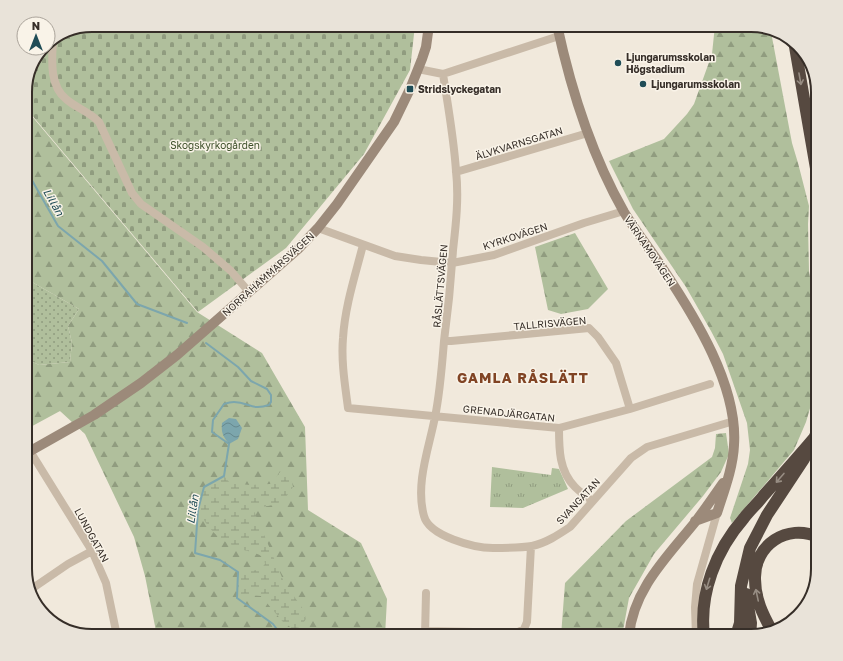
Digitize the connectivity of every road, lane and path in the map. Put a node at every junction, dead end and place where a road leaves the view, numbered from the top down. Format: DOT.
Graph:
graph roads {
  1 [pos="428,32"];
  2 [pos="558,32"];
  3 [pos="559,36"];
  4 [pos="796,52"];
  5 [pos="52,56"];
  6 [pos="418,69"];
  7 [pos="444,74"];
  8 [pos="588,133"];
  9 [pos="811,139"];
  10 [pos="456,172"];
  11 [pos="624,212"];
  12 [pos="318,228"];
  13 [pos="363,245"];
  14 [pos="452,263"];
  15 [pos="249,292"];
  16 [pos="444,341"];
  17 [pos="710,384"];
  18 [pos="630,409"];
  19 [pos="436,416"];
  20 [pos="734,421"];
  21 [pos="559,428"];
  22 [pos="811,440"];
  23 [pos="811,444"];
  24 [pos="32,450"];
  25 [pos="32,458"];
  26 [pos="729,475"];
  27 [pos="592,501"];
  28 [pos="717,513"];
  29 [pos="695,521"];
  30 [pos="427,523"];
  31 [pos="811,534"];
  32 [pos="531,546"];
  33 [pos="92,551"];
  34 [pos="743,573"];
  35 [pos="35,587"];
  36 [pos="426,593"];
  37 [pos="770,626"];
  38 [pos="116,629"];
  39 [pos="425,629"];
  40 [pos="524,629"];
  41 [pos="630,629"];
  42 [pos="696,629"];
  43 [pos="702,629"];
  44 [pos="739,629"];
  45 [pos="751,629"];
  1 -- 6 [label="street, NORRAHAMMARSVÄGEN"];
  2 -- 3 [label="street, VÄRNAMOVÄGEN"];
  3 -- 7 [label="street"];
  3 -- 8 [label="street, VÄRNAMOVÄGEN"];
  4 -- 9 [label="highway, one-way"];
  5 -- 15 [label="street"];
  6 -- 7 [label="street"];
  6 -- 12 [label="street, NORRAHAMMARSVÄGEN"];
  7 -- 10 [label="street, RÅSLÄTTSVÄGEN"];
  8 -- 10 [label="street, ÄLVKVARNSGATAN"];
  8 -- 11 [label="street, VÄRNAMOVÄGEN"];
  10 -- 14 [label="street, RÅSLÄTTSVÄGEN"];
  11 -- 14 [label="street, KYRKOVÄGEN"];
  11 -- 20 [label="street, VÄRNAMOVÄGEN"];
  12 -- 13 [label="street, KYRKOVÄGEN"];
  12 -- 15 [label="street, NORRAHAMMARSVÄGEN"];
  13 -- 14 [label="street, KYRKOVÄGEN"];
  13 -- 19 [label="street, GRENADJÄRGATAN"];
  14 -- 16 [label="street, RÅSLÄTTSVÄGEN"];
  15 -- 24 [label="street, NORRAHAMMARSVÄGEN"];
  16 -- 18 [label="street, TALLRISVÄGEN"];
  16 -- 19 [label="street, RÅSLÄTTSVÄGEN"];
  17 -- 18 [label="street, GRENADJÄRGATAN"];
  18 -- 21 [label="street, GRENADJÄRGATAN"];
  19 -- 21 [label="street, GRENADJÄRGATAN"];
  19 -- 30 [label="street, RÅSLÄTTSVÄGEN"];
  20 -- 26 [label="street, VÄRNAMOVÄGEN"];
  20 -- 27 [label="street, SVANGATAN"];
  21 -- 27 [label="street"];
  22 -- 43 [label="highway, one-way"];
  23 -- 34 [label="highway"];
  25 -- 33 [label="street, LUNDGATAN"];
  26 -- 28 [label="street, VÄRNAMOVÄGEN"];
  26 -- 29 [label="street, VÄRNAMOVÄGEN"];
  27 -- 32 [label="street, SVANGATAN"];
  28 -- 29 [label="street, VÄRNAMOVÄGEN"];
  28 -- 42 [label="street"];
  29 -- 41 [label="street, VÄRNAMOVÄGEN"];
  30 -- 32 [label="street, SVANGATAN"];
  37 -- 31 [label="highway, one-way"];
  32 -- 40 [label="street"];
  33 -- 35 [label="street"];
  33 -- 38 [label="street, LUNDGATAN"];
  34 -- 44 [label="highway"];
  34 -- 45 [label="highway"];
  36 -- 39 [label="street"];
}
